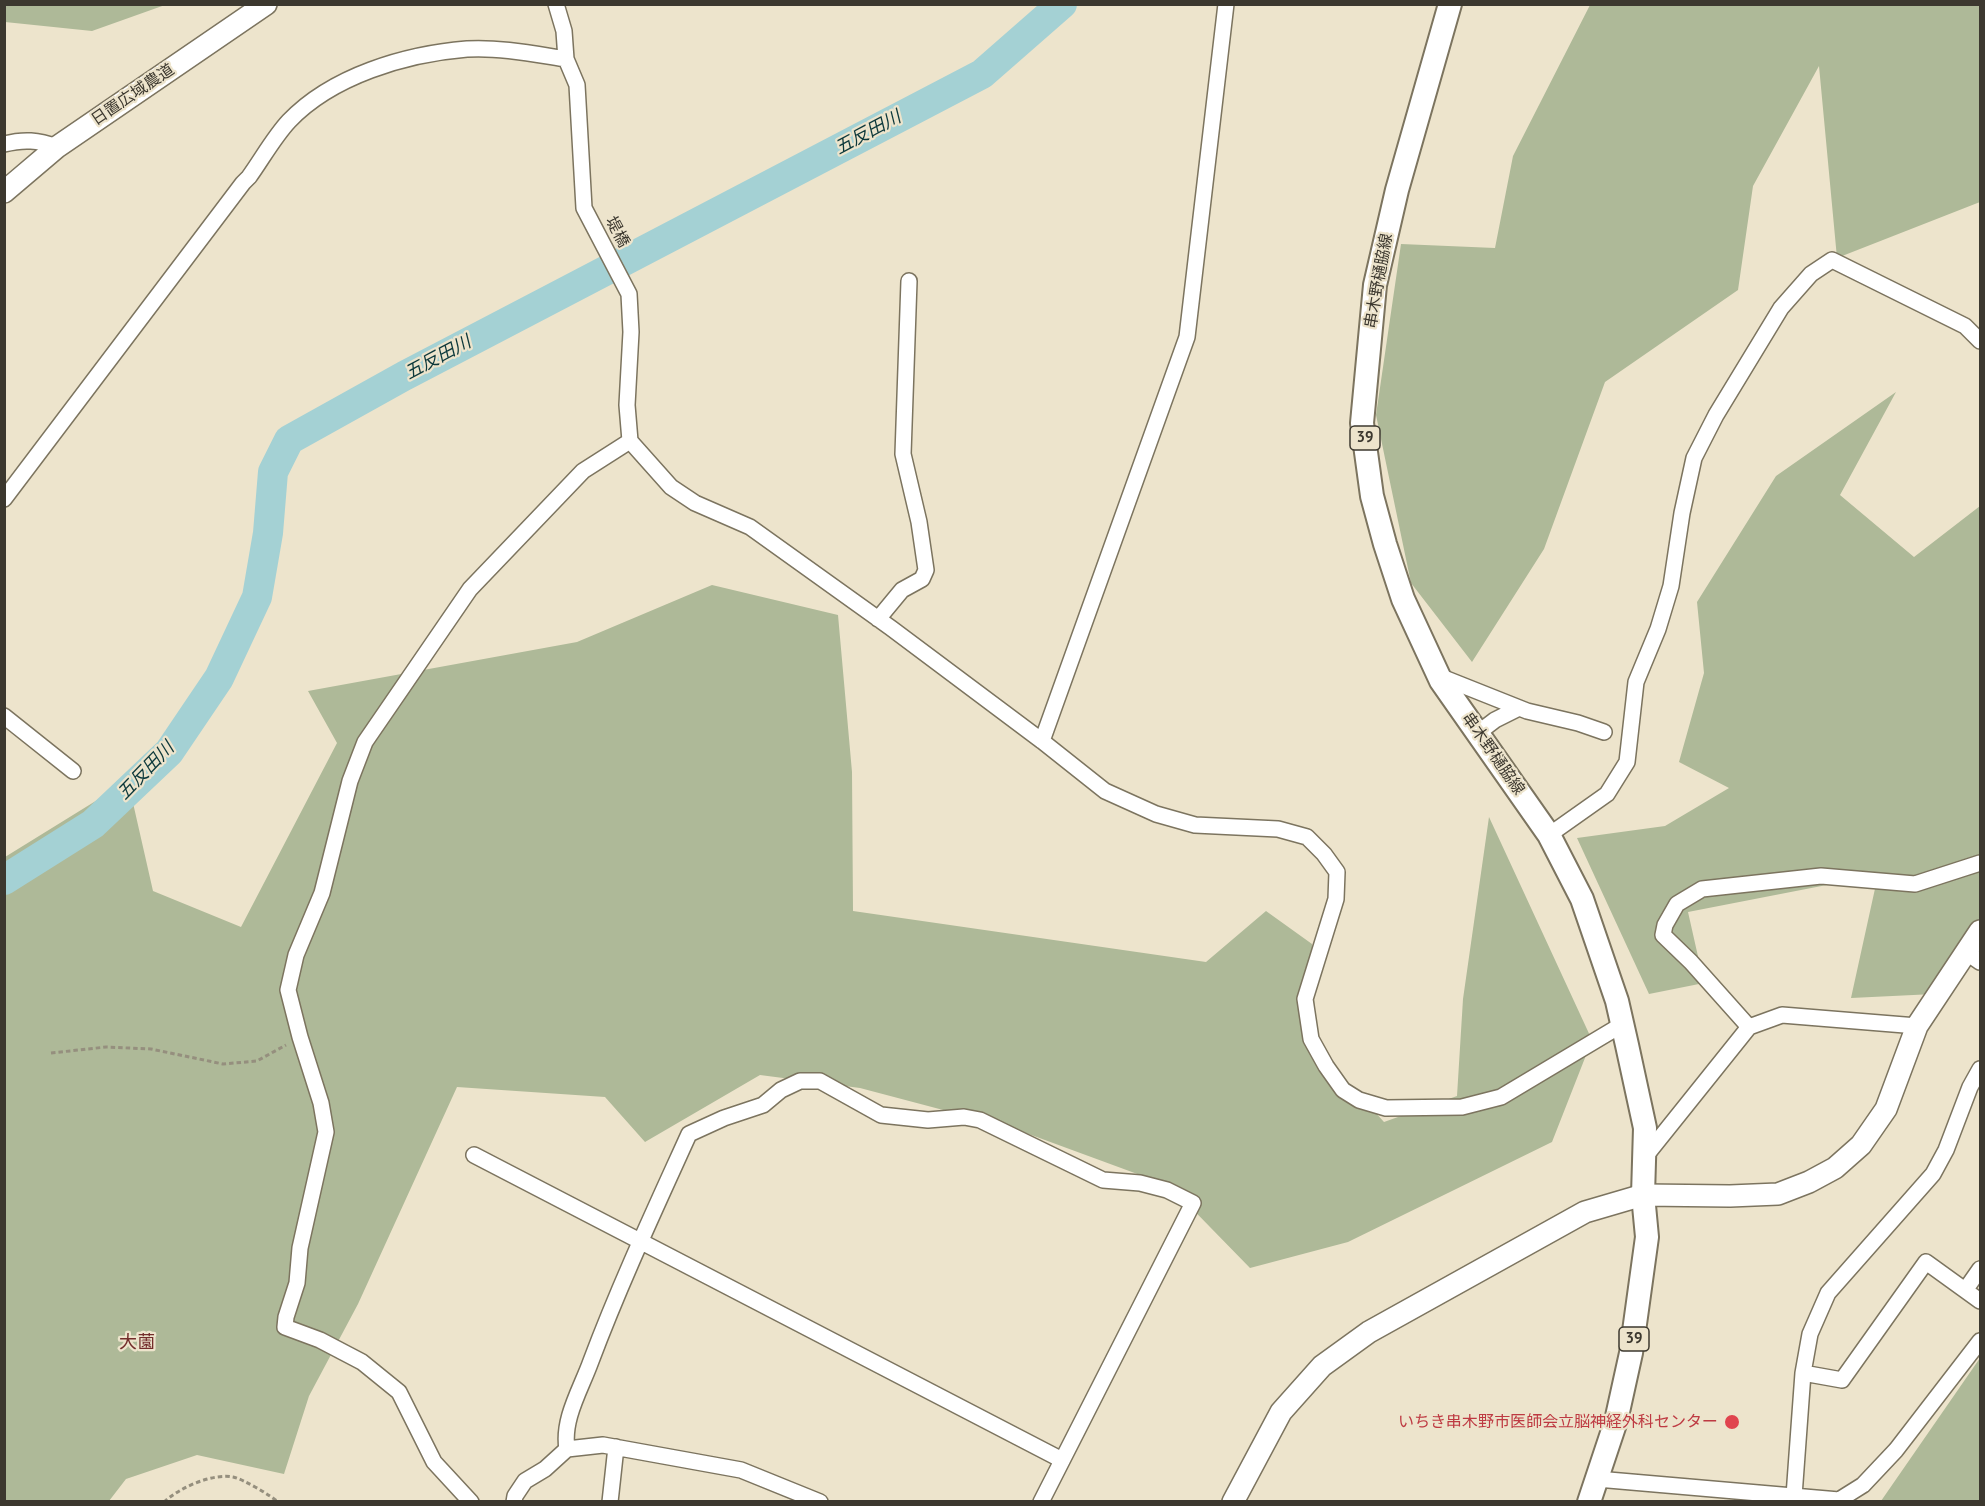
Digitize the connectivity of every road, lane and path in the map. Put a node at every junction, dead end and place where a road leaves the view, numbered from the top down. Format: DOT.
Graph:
graph roads {
  1 [pos="266,4"];
  2 [pos="556,4"];
  3 [pos="1227,4"];
  4 [pos="1450,4"];
  5 [pos="566,58"];
  6 [pos="4,144"];
  7 [pos="57,147"];
  8 [pos="4,192"];
  9 [pos="909,281"];
  10 [pos="1980,341"];
  11 [pos="630,441"];
  12 [pos="4,499"];
  13 [pos="878,619"];
  14 [pos="1439,676"];
  15 [pos="1519,708"];
  16 [pos="4,716"];
  17 [pos="1605,732"];
  18 [pos="1479,733"];
  19 [pos="1042,741"];
  20 [pos="73,771"];
  21 [pos="1549,835"];
  22 [pos="1980,863"];
  23 [pos="1980,931"];
  24 [pos="1974,958"];
  25 [pos="1623,1024"];
  26 [pos="1917,1026"];
  27 [pos="1749,1027"];
  28 [pos="300,1036"];
  29 [pos="51,1053"];
  30 [pos="1980,1069"];
  31 [pos="1975,1090"];
  32 [pos="474,1155"];
  33 [pos="1644,1158"];
  34 [pos="1643,1195"];
  35 [pos="640,1240"];
  36 [pos="1980,1269"];
  37 [pos="1966,1289"];
  38 [pos="1980,1301"];
  39 [pos="1980,1341"];
  40 [pos="1803,1373"];
  41 [pos="616,1447"];
  42 [pos="567,1449"];
  43 [pos="1062,1460"];
  44 [pos="1597,1479"];
  45 [pos="1794,1496"];
  46 [pos="164,1502"];
  47 [pos="278,1502"];
  48 [pos="471,1502"];
  49 [pos="514,1502"];
  50 [pos="610,1502"];
  51 [pos="820,1502"];
  52 [pos="1041,1502"];
  53 [pos="1233,1502"];
  54 [pos="1589,1502"];
  1 -- 7 [label="street, 日置広域農道"];
  2 -- 5 [label="street"];
  3 -- 19 [label="street"];
  4 -- 14 [label="main road, 串木野樋脇線 / 39"];
  5 -- 11 [label="street, 堤橋"];
  5 -- 12 [label="street"];
  6 -- 7 [label="street"];
  7 -- 8 [label="street, 日置広域農道"];
  9 -- 13 [label="street"];
  10 -- 21 [label="street"];
  11 -- 13 [label="street"];
  11 -- 28 [label="street"];
  13 -- 19 [label="street"];
  14 -- 15 [label="street"];
  14 -- 18 [label="main road, 串木野樋脇線 / 39"];
  15 -- 17 [label="street"];
  15 -- 18 [label="street"];
  16 -- 20 [label="street"];
  18 -- 21 [label="main road, 串木野樋脇線 / 39"];
  19 -- 25 [label="street"];
  21 -- 25 [label="main road, 串木野樋脇線 / 39"];
  22 -- 27 [label="street"];
  23 -- 24 [label="street"];
  24 -- 26 [label="street"];
  25 -- 33 [label="main road, 串木野樋脇線 / 39"];
  26 -- 27 [label="street"];
  26 -- 34 [label="street"];
  27 -- 33 [label="street"];
  28 -- 29 [label="path"];
  28 -- 48 [label="street"];
  30 -- 31 [label="street"];
  31 -- 40 [label="street"];
  32 -- 35 [label="street"];
  33 -- 34 [label="main road, 串木野樋脇線 / 39"];
  34 -- 44 [label="main road, 串木野樋脇線 / 39"];
  34 -- 53 [label="street"];
  35 -- 42 [label="street"];
  35 -- 43 [label="street"];
  35 -- 43 [label="street"];
  36 -- 37 [label="street"];
  37 -- 38 [label="street"];
  37 -- 40 [label="street"];
  39 -- 45 [label="street"];
  40 -- 45 [label="street"];
  41 -- 42 [label="street"];
  41 -- 50 [label="street"];
  41 -- 51 [label="street"];
  42 -- 49 [label="street"];
  43 -- 52 [label="street"];
  44 -- 45 [label="street"];
  44 -- 54 [label="main road, 串木野樋脇線 / 39"];
  46 -- 47 [label="path"];
}
